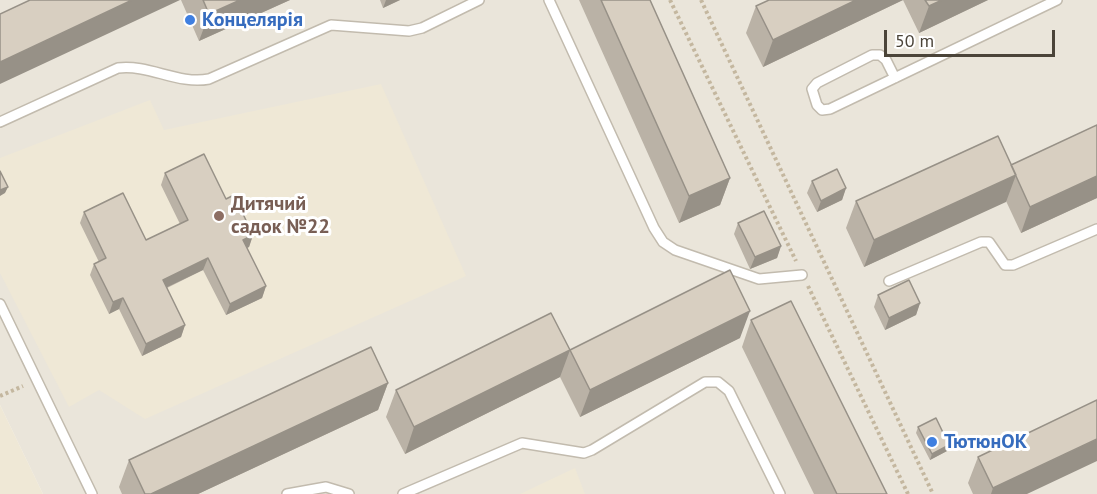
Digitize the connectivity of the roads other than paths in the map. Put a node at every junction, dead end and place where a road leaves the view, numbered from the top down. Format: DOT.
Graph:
graph roads {
  1 [pos="478,0"];
  2 [pos="549,0"];
  3 [pos="1057,0"];
  4 [pos="895,78"];
  5 [pos="0,122"];
  6 [pos="1097,229"];
  7 [pos="802,275"];
  8 [pos="889,281"];
  9 [pos="0,304"];
  10 [pos="92,494"];
  11 [pos="287,494"];
  12 [pos="349,494"];
  13 [pos="403,494"];
  14 [pos="780,494"];
  1 -- 5 [label="lane"];
  2 -- 7 [label="lane"];
  3 -- 4 [label="lane"];
  4 -- 4 [label="lane"];
  6 -- 8 [label="lane"];
  9 -- 10 [label="lane"];
  11 -- 12 [label="lane"];
  13 -- 14 [label="lane"];
}
